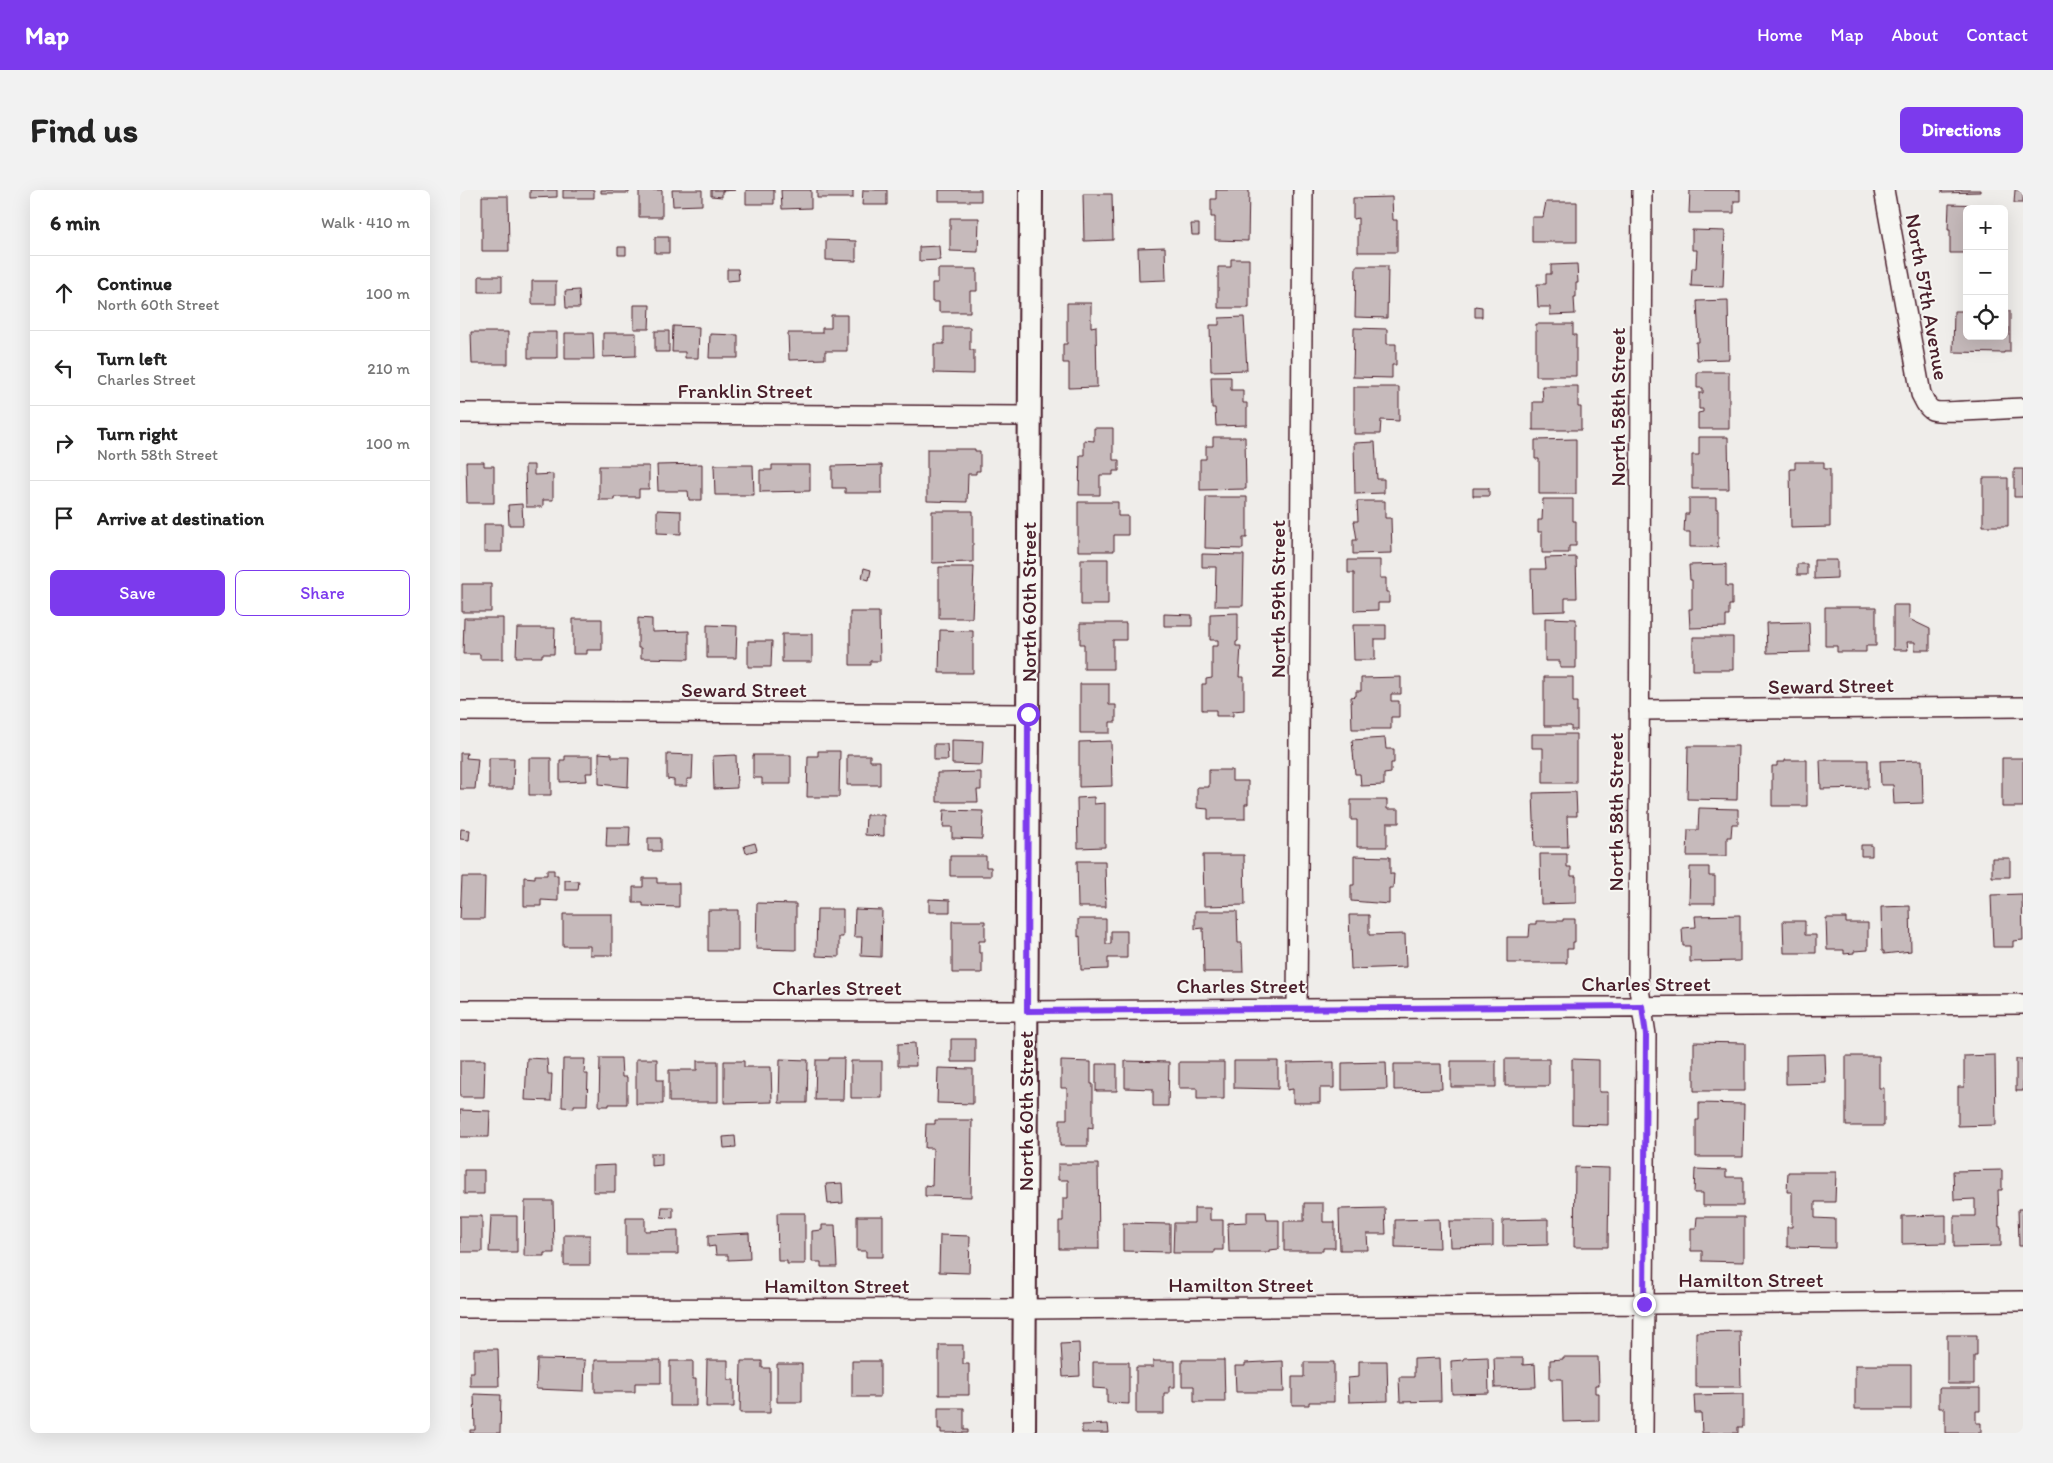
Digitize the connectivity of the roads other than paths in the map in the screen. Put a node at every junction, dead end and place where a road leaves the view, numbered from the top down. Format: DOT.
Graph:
graph roads {
  1 [pos="1032,190"];
  2 [pos="1303,190"];
  3 [pos="1642,190"];
  4 [pos="1884,190"];
  5 [pos="2023,408"];
  6 [pos="460,413"];
  7 [pos="1029,416"];
  8 [pos="2023,707"];
  9 [pos="1639,710"];
  10 [pos="460,711"];
  11 [pos="1028,714"];
  12 [pos="2023,1004"];
  13 [pos="1642,1006"];
  14 [pos="1298,1008"];
  15 [pos="460,1010"];
  16 [pos="1027,1011"];
  17 [pos="2023,1301"];
  18 [pos="1644,1304"];
  19 [pos="460,1308"];
  20 [pos="1025,1309"];
  21 [pos="1024,1433"];
  22 [pos="1643,1433"];
  1 -- 7 [label="street, North 60th Street"];
  2 -- 14 [label="street, North 59th Street"];
  3 -- 9 [label="street, North 58th Street"];
  4 -- 5 [label="street, North 57th Avenue"];
  6 -- 7 [label="street, Franklin Street"];
  7 -- 11 [label="street, North 60th Street"];
  8 -- 9 [label="street, Seward Street"];
  9 -- 13 [label="street, North 58th Street"];
  10 -- 11 [label="street, Seward Street"];
  11 -- 16 [label="street, North 60th Street"];
  12 -- 13 [label="street, Charles Street"];
  13 -- 14 [label="street, Charles Street"];
  13 -- 18 [label="street, North 58th Street"];
  14 -- 16 [label="street, Charles Street"];
  15 -- 16 [label="street, Charles Street"];
  16 -- 20 [label="street, North 60th Street"];
  17 -- 18 [label="street, Hamilton Street"];
  18 -- 20 [label="street, Hamilton Street"];
  18 -- 22 [label="street, North 58th Street"];
  19 -- 20 [label="street, Hamilton Street"];
  20 -- 21 [label="street, North 60th Street"];
}
